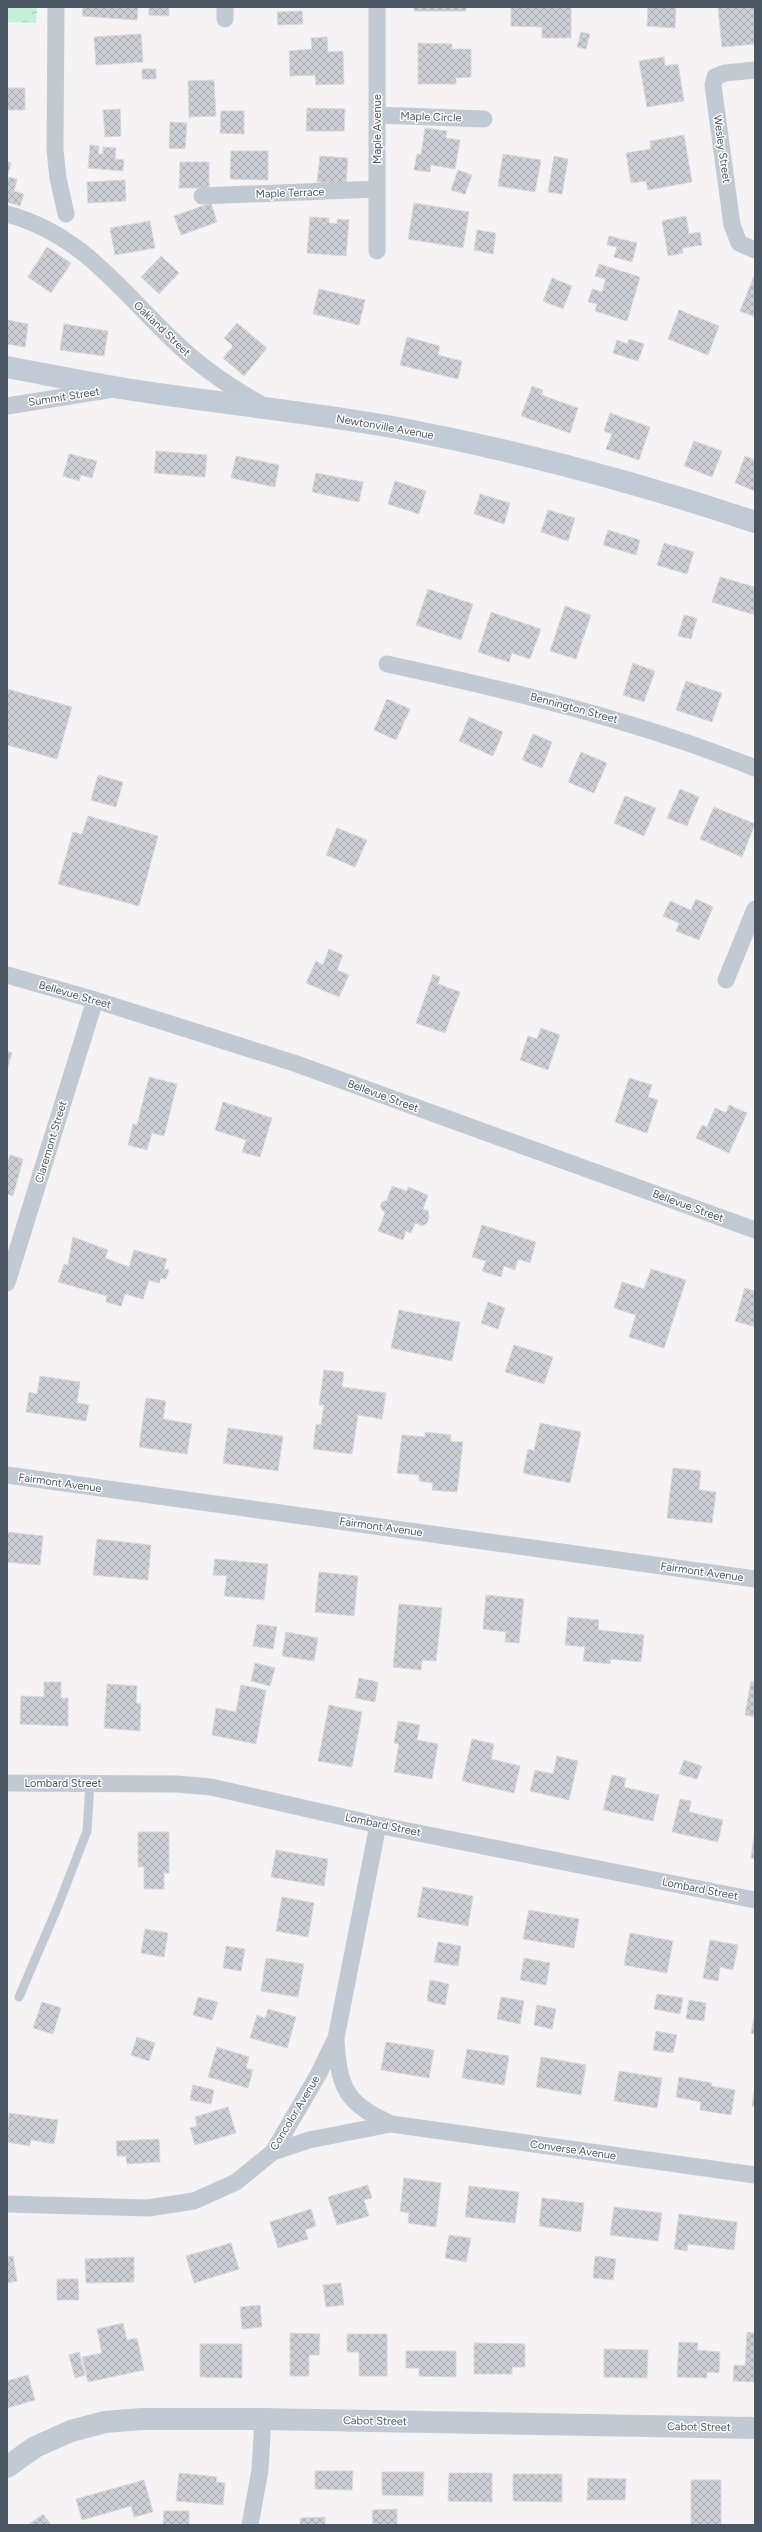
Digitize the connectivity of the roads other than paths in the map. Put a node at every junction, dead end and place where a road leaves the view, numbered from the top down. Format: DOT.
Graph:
graph roads {
  1 [pos="56,7"];
  2 [pos="378,7"];
  3 [pos="755,70"];
  4 [pos="377,115"];
  5 [pos="484,119"];
  6 [pos="377,189"];
  7 [pos="202,196"];
  8 [pos="7,214"];
  9 [pos="66,214"];
  10 [pos="755,250"];
  11 [pos="377,251"];
  12 [pos="7,366"];
  13 [pos="120,388"];
  14 [pos="7,406"];
  15 [pos="266,407"];
  16 [pos="755,522"];
  17 [pos="387,664"];
  18 [pos="755,768"];
  19 [pos="755,909"];
  20 [pos="7,975"];
  21 [pos="726,980"];
  22 [pos="95,1000"];
  23 [pos="755,1230"];
  24 [pos="7,1283"];
  25 [pos="7,1475"];
  26 [pos="755,1579"];
  27 [pos="7,1783"];
  28 [pos="90,1784"];
  29 [pos="378,1825"];
  30 [pos="755,1900"];
  31 [pos="19,1997"];
  32 [pos="336,2038"];
  33 [pos="391,2124"];
  34 [pos="274,2152"];
  35 [pos="755,2175"];
  36 [pos="7,2204"];
  37 [pos="263,2418"];
  38 [pos="755,2428"];
  39 [pos="7,2467"];
  40 [pos="250,2525"];
  1 -- 9 [label="street"];
  2 -- 4 [label="street, Maple Avenue"];
  3 -- 10 [label="street, Wesley Street"];
  4 -- 5 [label="street, Maple Circle"];
  4 -- 6 [label="street, Maple Avenue"];
  6 -- 7 [label="street, Maple Terrace"];
  6 -- 11 [label="street, Maple Avenue"];
  8 -- 15 [label="street, Oakland Street"];
  12 -- 13 [label="main road, Newtonville Avenue"];
  13 -- 14 [label="street, Summit Street"];
  13 -- 15 [label="main road, Newtonville Avenue"];
  15 -- 16 [label="main road, Newtonville Avenue"];
  17 -- 18 [label="street, Bennington Street"];
  19 -- 21 [label="street"];
  20 -- 22 [label="street, Bellevue Street"];
  22 -- 23 [label="street, Bellevue Street"];
  22 -- 24 [label="street, Claremont Street"];
  25 -- 26 [label="street, Fairmont Avenue"];
  27 -- 28 [label="street, Lombard Street"];
  28 -- 29 [label="street, Lombard Street"];
  28 -- 31 [label="lane"];
  29 -- 30 [label="street, Lombard Street"];
  29 -- 32 [label="street, Concolor Avenue"];
  32 -- 33 [label="street, Converse Avenue"];
  32 -- 34 [label="street, Concolor Avenue"];
  33 -- 34 [label="street, Converse Avenue"];
  33 -- 35 [label="street, Converse Avenue"];
  34 -- 36 [label="street, Concolor Avenue"];
  37 -- 38 [label="street, Cabot Street"];
  37 -- 39 [label="street, Cabot Street"];
  37 -- 40 [label="street"];
}
